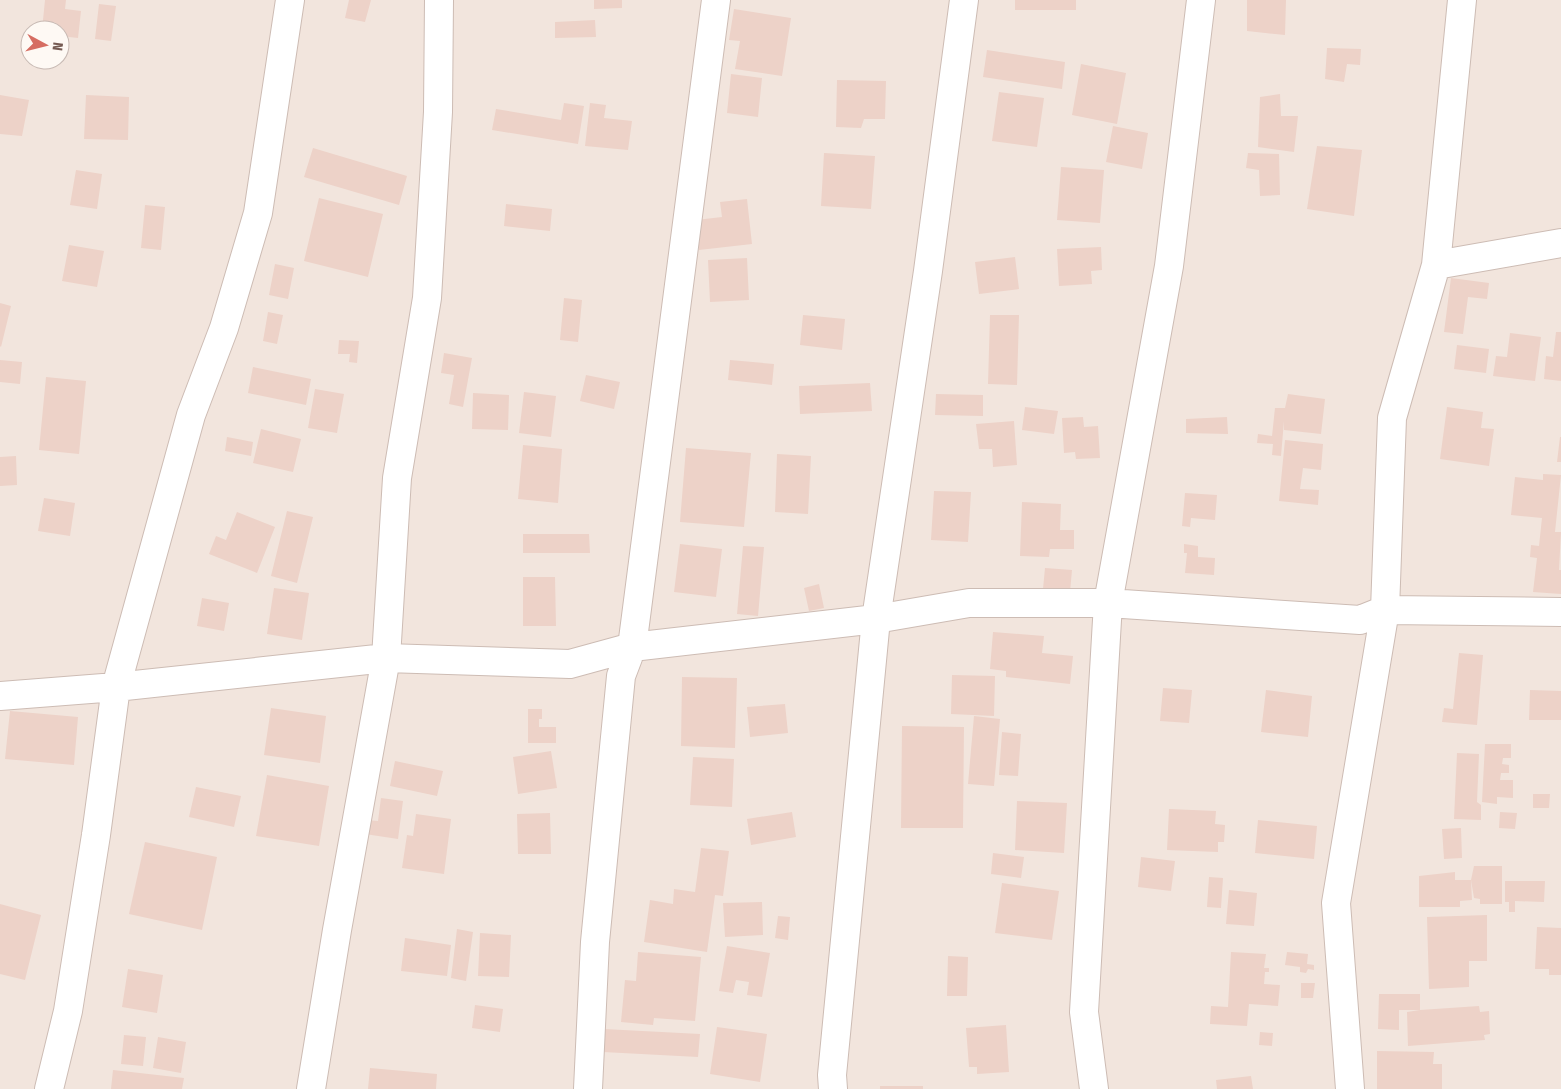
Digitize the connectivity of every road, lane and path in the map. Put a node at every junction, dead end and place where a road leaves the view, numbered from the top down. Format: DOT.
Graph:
graph roads {
  1 [pos="290,0"];
  2 [pos="439,0"];
  3 [pos="716,0"];
  4 [pos="964,0"];
  5 [pos="1201,0"];
  6 [pos="1462,0"];
  7 [pos="1561,243"];
  8 [pos="1436,265"];
  9 [pos="1108,603"];
  10 [pos="1385,610"];
  11 [pos="1561,612"];
  12 [pos="876,619"];
  13 [pos="632,647"];
  14 [pos="386,658"];
  15 [pos="116,687"];
  16 [pos="0,696"];
  17 [pos="49,1089"];
  18 [pos="311,1089"];
  19 [pos="588,1089"];
  20 [pos="833,1089"];
  21 [pos="1094,1089"];
  22 [pos="1350,1089"];
  1 -- 15 [label="street"];
  2 -- 14 [label="street"];
  3 -- 13 [label="street"];
  4 -- 12 [label="street"];
  5 -- 9 [label="street"];
  6 -- 8 [label="street"];
  7 -- 8 [label="street"];
  8 -- 10 [label="street"];
  9 -- 10 [label="street"];
  9 -- 12 [label="street"];
  9 -- 21 [label="street"];
  10 -- 11 [label="street"];
  10 -- 22 [label="street"];
  12 -- 13 [label="street"];
  12 -- 20 [label="street"];
  13 -- 14 [label="street"];
  13 -- 19 [label="street"];
  14 -- 15 [label="street"];
  14 -- 18 [label="street"];
  15 -- 16 [label="street"];
  15 -- 17 [label="street"];
}
